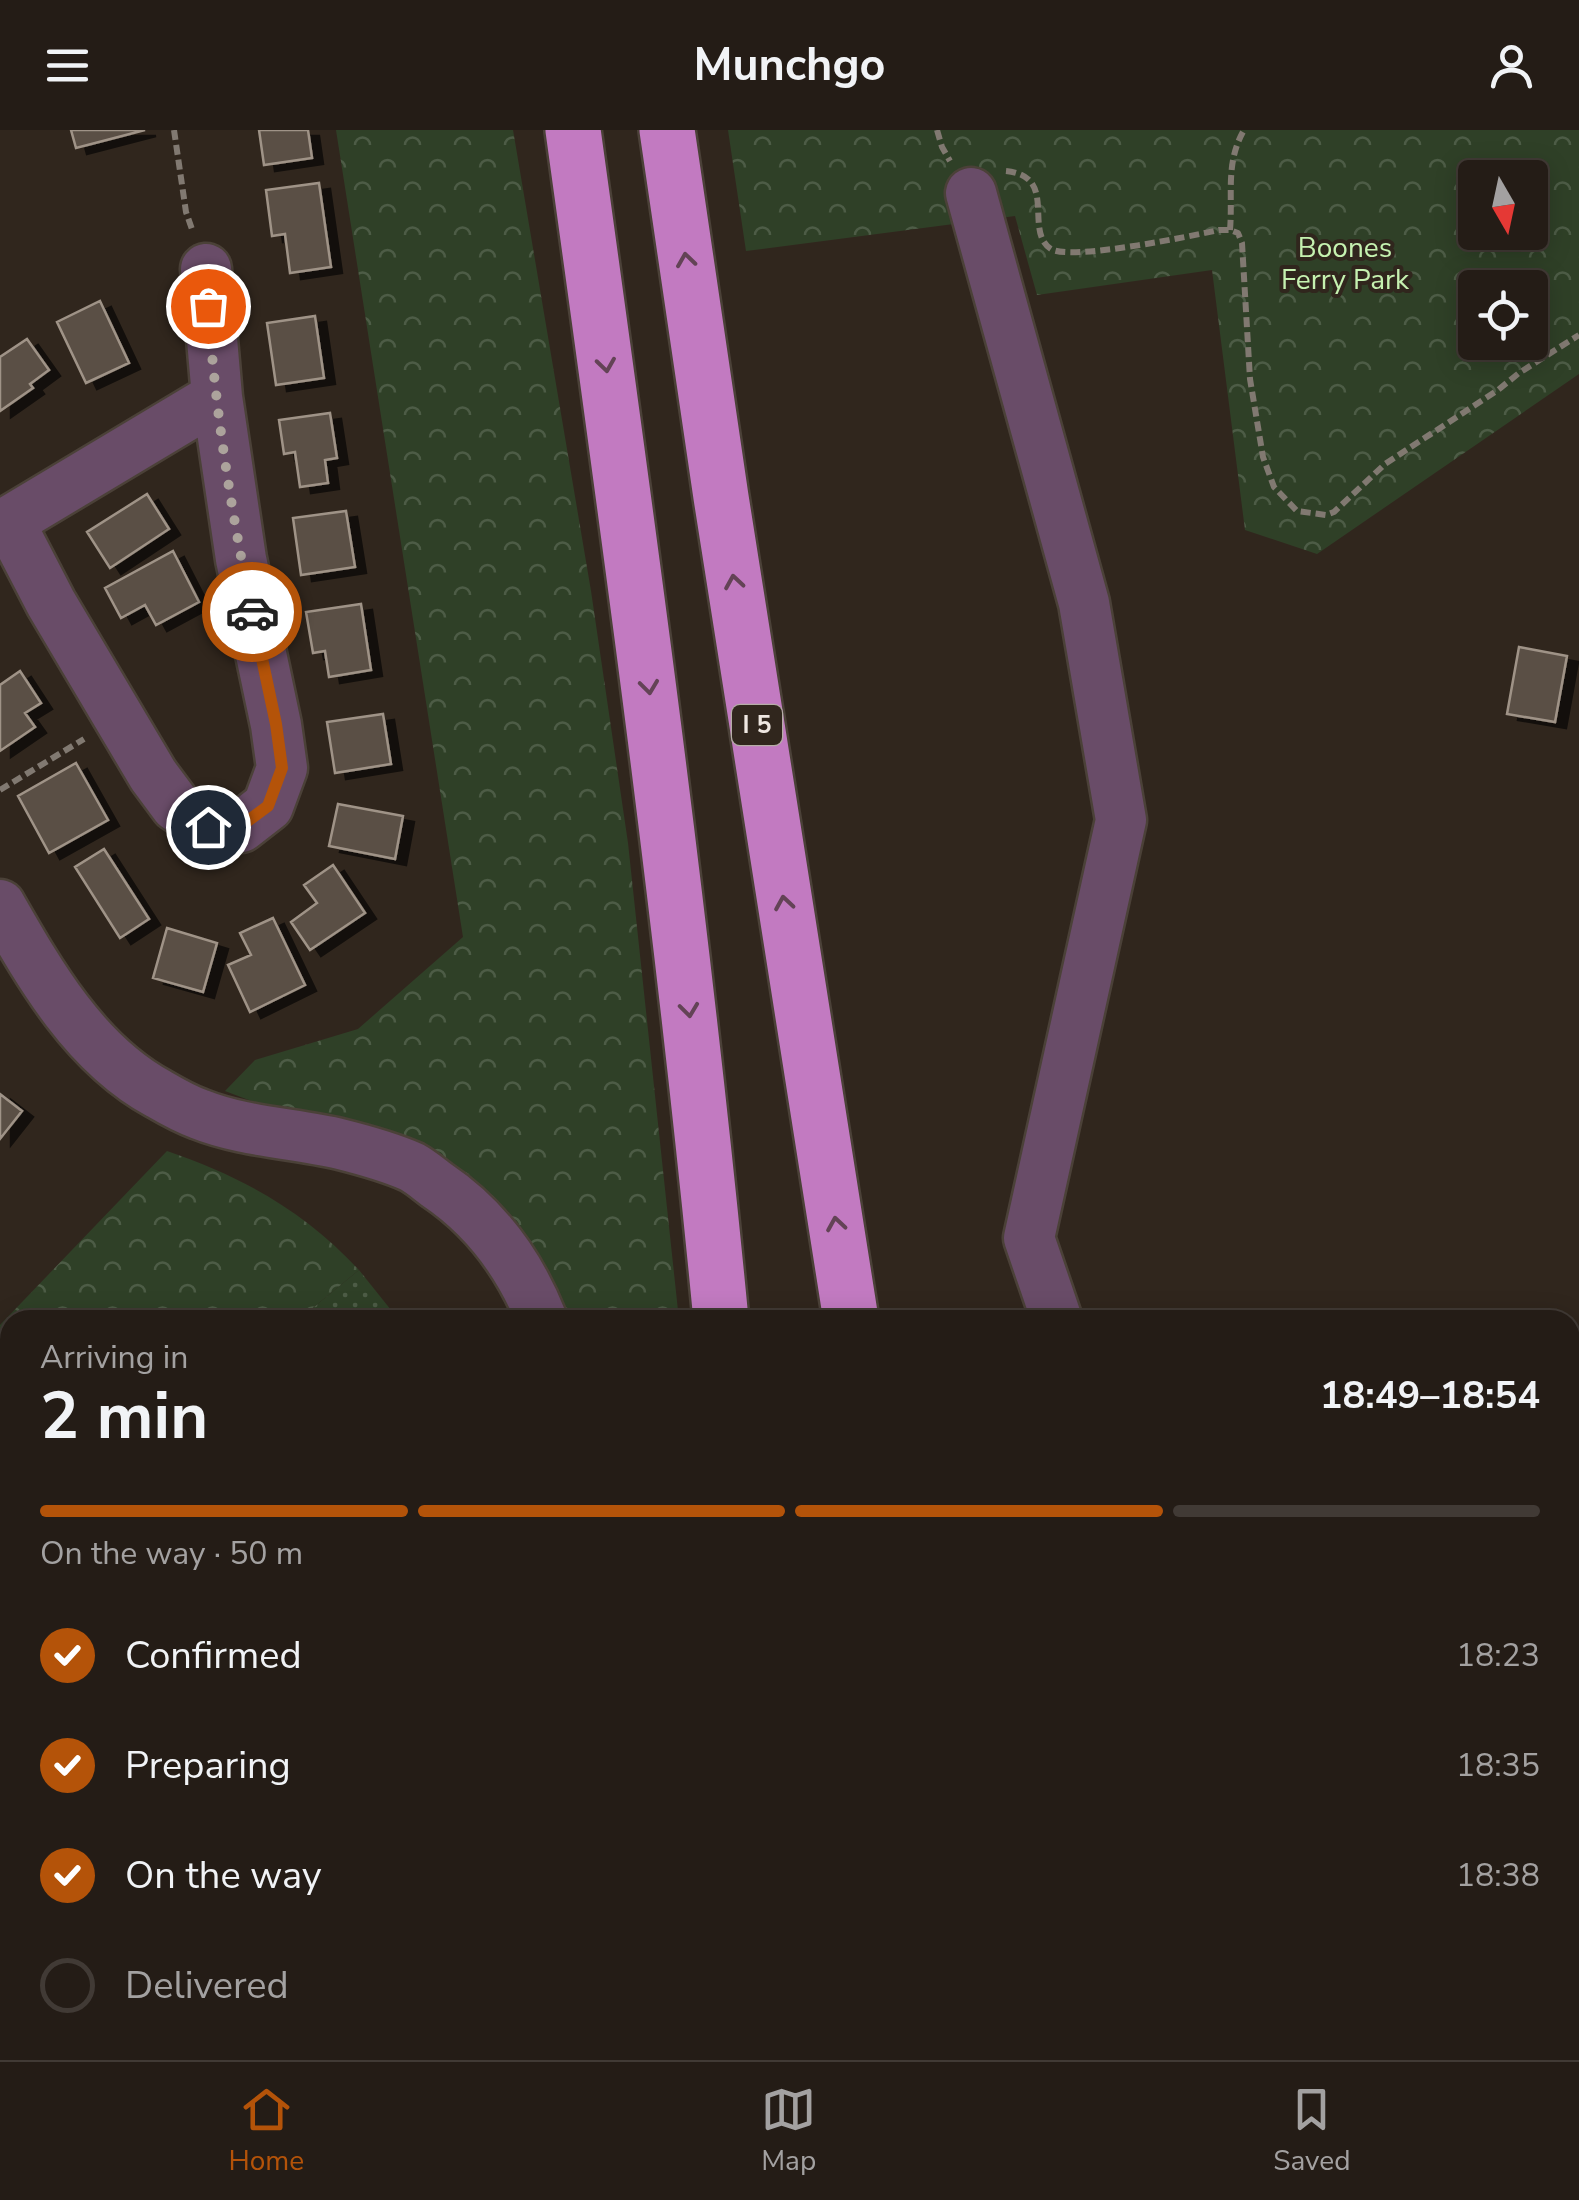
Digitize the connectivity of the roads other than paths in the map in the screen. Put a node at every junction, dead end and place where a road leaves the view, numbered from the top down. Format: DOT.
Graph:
graph roads {
  1 [pos="573,130"];
  2 [pos="667,130"];
  3 [pos="971,194"];
  4 [pos="206,269"];
  5 [pos="217,397"];
  6 [pos="4,525"];
  7 [pos="7,934"];
  8 [pos="538,1310"];
  9 [pos="720,1310"];
  10 [pos="849,1310"];
  11 [pos="1054,1310"];
  1 -- 9 [label="highway, one-way"];
  10 -- 2 [label="highway, I 5, one-way"];
  3 -- 11 [label="street"];
  4 -- 5 [label="street"];
  5 -- 6 [label="street"];
  5 -- 6 [label="street"];
  7 -- 8 [label="street"];
}
